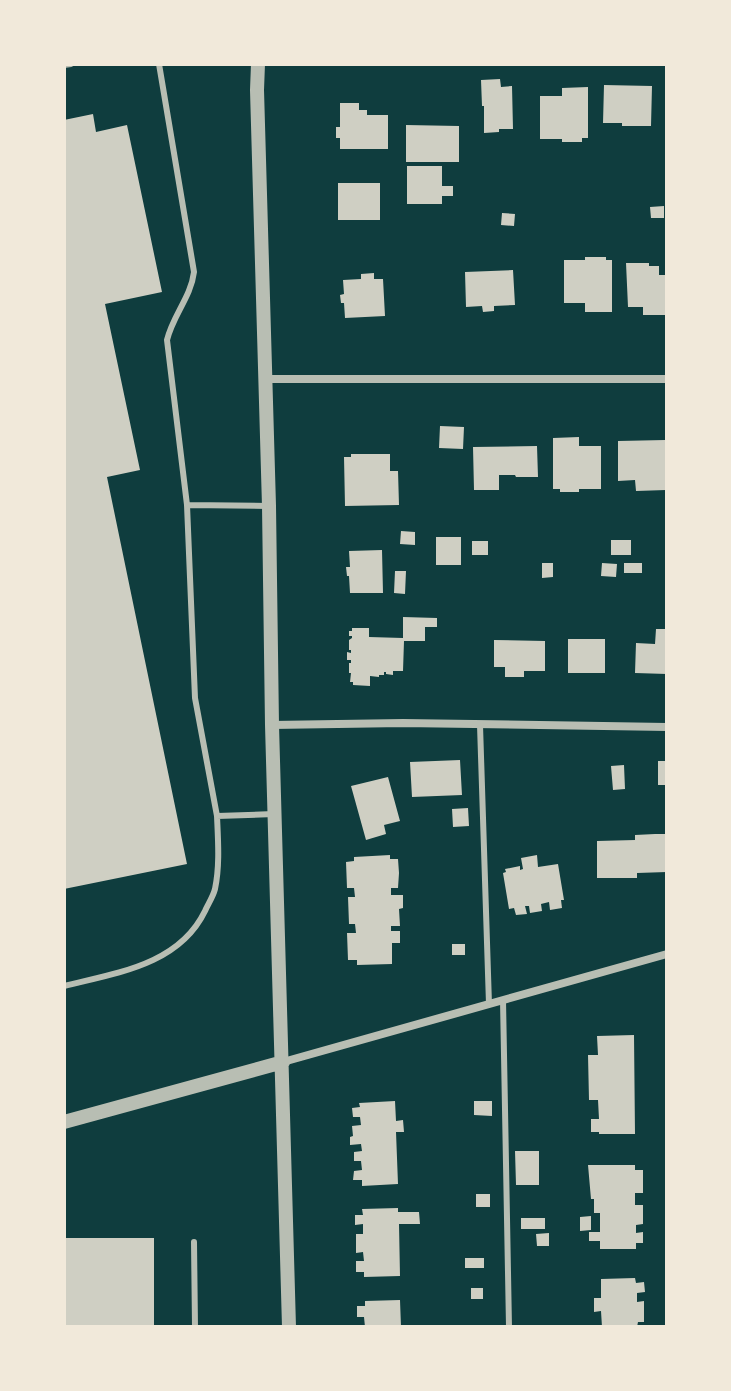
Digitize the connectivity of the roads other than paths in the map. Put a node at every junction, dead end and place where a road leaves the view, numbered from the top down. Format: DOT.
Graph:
graph roads {
  1 [pos="71,64"];
  2 [pos="159,64"];
  3 [pos="258,64"];
  4 [pos="64,65"];
  5 [pos="266,379"];
  6 [pos="667,379"];
  7 [pos="187,505"];
  8 [pos="269,506"];
  9 [pos="272,725"];
  10 [pos="480,725"];
  11 [pos="667,727"];
  12 [pos="274,814"];
  13 [pos="217,816"];
  14 [pos="667,954"];
  15 [pos="64,986"];
  16 [pos="503,1000"];
  17 [pos="489,1004"];
  18 [pos="283,1062"];
  19 [pos="64,1122"];
  20 [pos="194,1242"];
  21 [pos="195,1327"];
  22 [pos="289,1327"];
  23 [pos="509,1327"];
  1 -- 4 [label="lane"];
  2 -- 7 [label="lane"];
  3 -- 5 [label="street"];
  5 -- 6 [label="street"];
  5 -- 8 [label="street"];
  7 -- 8 [label="lane"];
  7 -- 13 [label="lane"];
  8 -- 9 [label="street"];
  9 -- 10 [label="street"];
  9 -- 12 [label="street"];
  10 -- 11 [label="street"];
  10 -- 17 [label="lane"];
  12 -- 13 [label="lane"];
  12 -- 18 [label="street"];
  13 -- 15 [label="lane"];
  14 -- 16 [label="street"];
  16 -- 17 [label="street"];
  16 -- 23 [label="lane"];
  17 -- 18 [label="street"];
  18 -- 19 [label="street"];
  18 -- 22 [label="street"];
  20 -- 21 [label="lane"];
}
